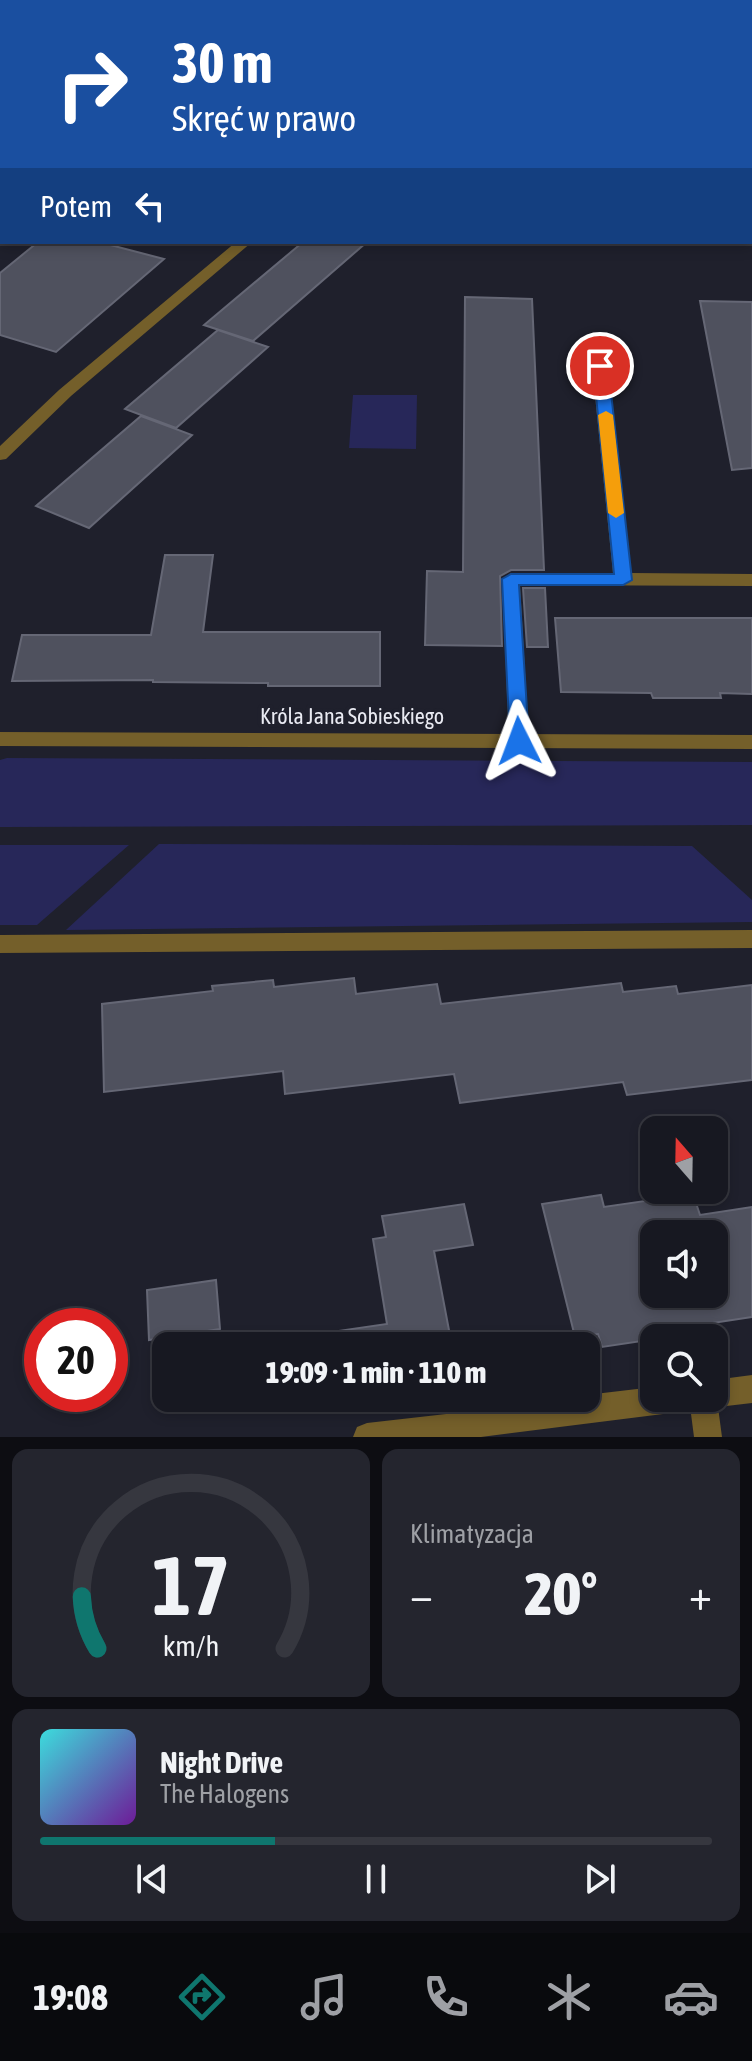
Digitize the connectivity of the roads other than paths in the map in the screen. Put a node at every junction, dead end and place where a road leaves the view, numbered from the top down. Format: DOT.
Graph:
graph roads {
  1 [pos="243,244"];
  2 [pos="600,366"];
  3 [pos="0,455"];
  4 [pos="623,580"];
  5 [pos="752,580"];
  6 [pos="0,739"];
  7 [pos="519,741"];
  8 [pos="752,742"];
  9 [pos="752,939"];
  10 [pos="0,944"];
  11 [pos="752,1389"];
  12 [pos="728,1392"];
  13 [pos="640,1403"];
  14 [pos="705,1412"];
  15 [pos="367,1437"];
  16 [pos="708,1437"];
  1 -- 3 [label="street"];
  2 -- 4 [label="street"];
  4 -- 5 [label="street"];
  4 -- 7 [label="street"];
  6 -- 7 [label="street, Króla Jana Sobieskiego"];
  7 -- 8 [label="street, Króla Jana Sobieskiego"];
  9 -- 10 [label="street"];
  11 -- 12 [label="street"];
  13 -- 15 [label="street"];
  14 -- 16 [label="street"];
}
